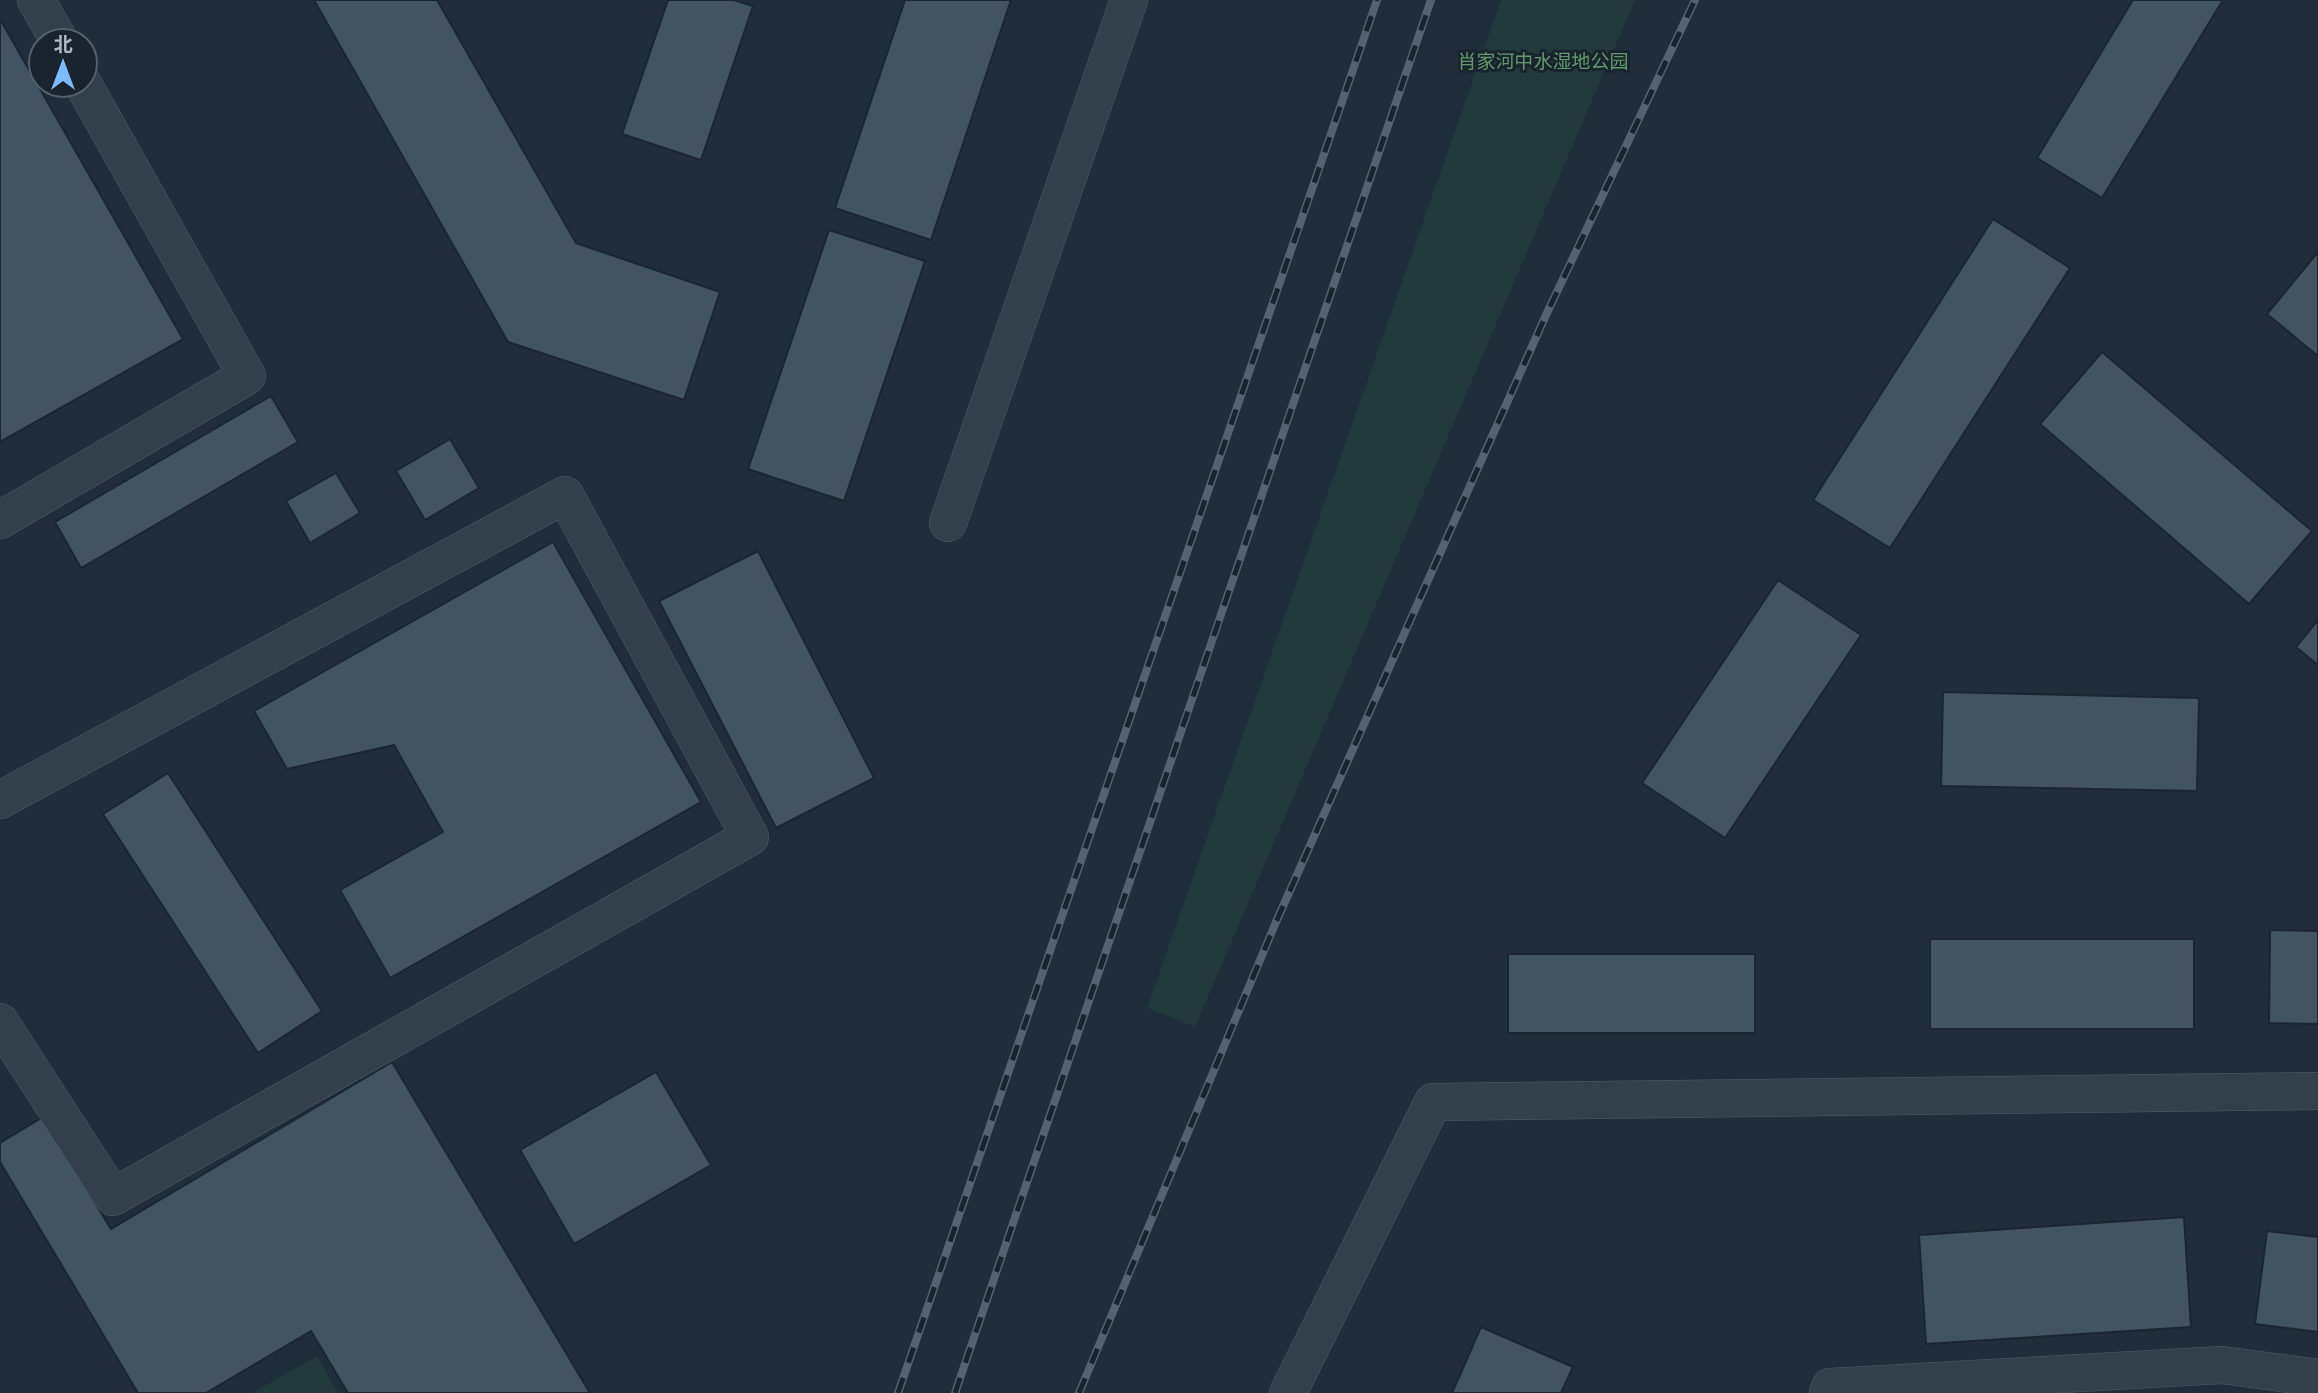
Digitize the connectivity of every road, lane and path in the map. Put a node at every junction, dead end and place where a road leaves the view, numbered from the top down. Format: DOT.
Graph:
graph roads {
  1 [pos="36,0"];
  2 [pos="1129,0"];
  3 [pos="52,28"];
  4 [pos="91,98"];
  5 [pos="0,520"];
  6 [pos="948,523"];
  7 [pos="0,800"];
  8 [pos="0,1022"];
  9 [pos="2318,1091"];
  10 [pos="2318,1378"];
  11 [pos="1288,1393"];
  12 [pos="1828,1393"];
  1 -- 3 [label="street"];
  2 -- 6 [label="street"];
  4 -- 5 [label="street"];
  7 -- 8 [label="street"];
  9 -- 11 [label="street"];
  10 -- 12 [label="street"];
}
